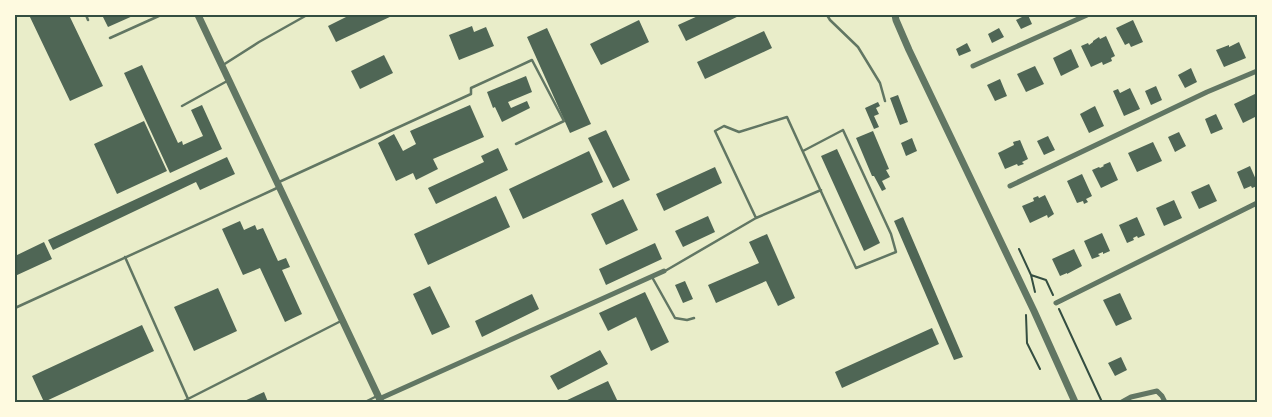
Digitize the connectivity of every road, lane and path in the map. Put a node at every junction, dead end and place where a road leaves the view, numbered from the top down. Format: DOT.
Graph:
graph roads {
  1 [pos="86,15"];
  2 [pos="161,15"];
  3 [pos="198,15"];
  4 [pos="307,15"];
  5 [pos="827,15"];
  6 [pos="1087,15"];
  7 [pos="894,17"];
  8 [pos="88,20"];
  9 [pos="110,38"];
  10 [pos="222,66"];
  11 [pos="973,66"];
  12 [pos="1257,71"];
  13 [pos="229,80"];
  14 [pos="885,101"];
  15 [pos="182,106"];
  16 [pos="516,144"];
  17 [pos="803,151"];
  18 [pos="278,185"];
  19 [pos="1010,186"];
  20 [pos="821,190"];
  21 [pos="1257,203"];
  22 [pos="756,218"];
  23 [pos="1019,249"];
  24 [pos="125,257"];
  25 [pos="664,271"];
  26 [pos="1031,275"];
  27 [pos="652,277"];
  28 [pos="1036,298"];
  29 [pos="1056,303"];
  30 [pos="15,308"];
  31 [pos="694,318"];
  32 [pos="343,321"];
  33 [pos="188,399"];
  34 [pos="379,399"];
  35 [pos="182,402"];
  36 [pos="365,402"];
  37 [pos="1075,402"];
  38 [pos="1102,402"];
  39 [pos="1122,402"];
  40 [pos="1165,402"];
  1 -- 8 [label="lane"];
  2 -- 9 [label="lane"];
  3 -- 10 [label="street"];
  4 -- 10 [label="lane"];
  5 -- 14 [label="lane"];
  6 -- 11 [label="street"];
  7 -- 37 [label="street"];
  10 -- 13 [label="street"];
  12 -- 19 [label="street"];
  13 -- 15 [label="lane"];
  13 -- 18 [label="street"];
  16 -- 18 [label="lane"];
  17 -- 20 [label="lane"];
  17 -- 20 [label="lane"];
  17 -- 22 [label="lane"];
  18 -- 24 [label="lane"];
  18 -- 32 [label="street"];
  20 -- 22 [label="lane"];
  21 -- 29 [label="street"];
  22 -- 25 [label="lane"];
  23 -- 26 [label="path"];
  24 -- 30 [label="lane"];
  24 -- 33 [label="lane"];
  25 -- 27 [label="street"];
  26 -- 28 [label="path"];
  26 -- 29 [label="path"];
  27 -- 31 [label="lane"];
  27 -- 34 [label="street"];
  29 -- 38 [label="path"];
  32 -- 33 [label="lane"];
  32 -- 34 [label="street"];
  33 -- 35 [label="lane"];
  34 -- 36 [label="lane"];
  39 -- 40 [label="street"];
}
